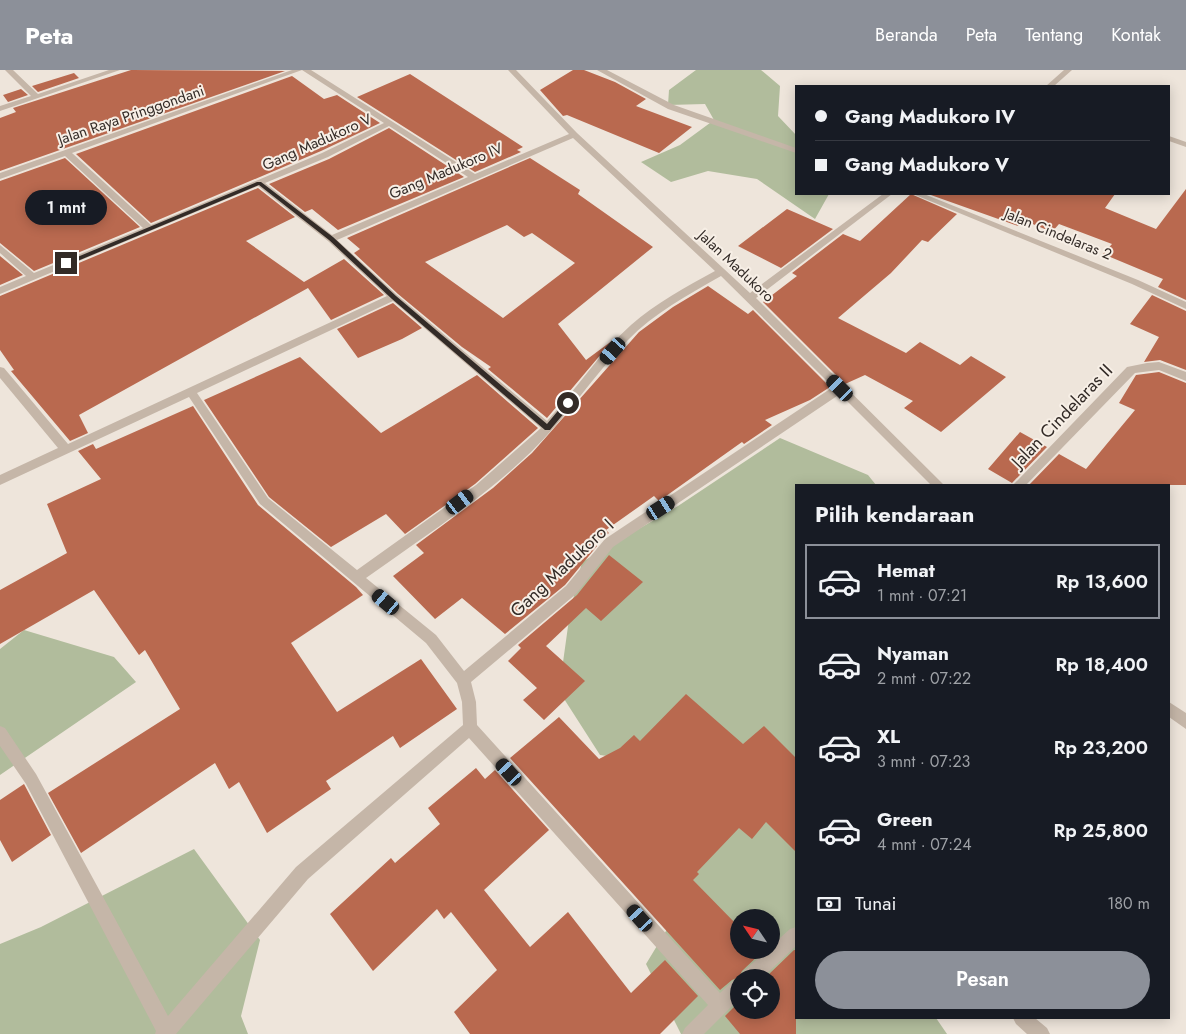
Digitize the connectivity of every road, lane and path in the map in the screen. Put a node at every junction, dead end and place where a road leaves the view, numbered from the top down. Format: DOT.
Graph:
graph roads {
  1 [pos="9,70"];
  2 [pos="116,70"];
  3 [pos="299,70"];
  4 [pos="306,70"];
  5 [pos="512,70"];
  6 [pos="601,70"];
  7 [pos="1068,70"];
  8 [pos="1051,85"];
  9 [pos="38,97"];
  10 [pos="0,109"];
  11 [pos="388,124"];
  12 [pos="574,135"];
  13 [pos="1170,138"];
  14 [pos="1186,145"];
  15 [pos="795,151"];
  16 [pos="66,152"];
  17 [pos="0,176"];
  18 [pos="474,177"];
  19 [pos="259,183"];
  20 [pos="887,195"];
  21 [pos="919,195"];
  22 [pos="150,229"];
  23 [pos="331,239"];
  24 [pos="0,248"];
  25 [pos="721,272"];
  26 [pos="33,277"];
  27 [pos="0,291"];
  28 [pos="394,297"];
  29 [pos="750,298"];
  30 [pos="1186,306"];
  31 [pos="0,371"];
  32 [pos="1186,377"];
  33 [pos="840,388"];
  34 [pos="191,392"];
  35 [pos="548,428"];
  36 [pos="66,449"];
  37 [pos="0,480"];
  38 [pos="937,484"];
  39 [pos="1020,484"];
  40 [pos="357,577"];
  41 [pos="463,680"];
  42 [pos="1170,710"];
  43 [pos="1179,719"];
  44 [pos="470,728"];
  45 [pos="0,733"];
  46 [pos="795,936"];
  47 [pos="759,969"];
  48 [pos="730,995"];
  49 [pos="719,1005"];
  50 [pos="1023,1019"];
  51 [pos="165,1032"];
  52 [pos="691,1034"];
  53 [pos="1041,1034"];
  1 -- 9 [label="street"];
  2 -- 9 [label="street"];
  3 -- 16 [label="street, Jalan Raya Pringgondani"];
  4 -- 11 [label="street, Gang Madukoro V"];
  5 -- 12 [label="street, Jalan Madukoro"];
  6 -- 15 [label="street"];
  7 -- 8 [label="street"];
  9 -- 10 [label="street"];
  11 -- 18 [label="street"];
  11 -- 19 [label="street, Gang Madukoro V"];
  12 -- 18 [label="street, Gang Madukoro IV"];
  12 -- 25 [label="street, Jalan Madukoro"];
  13 -- 14 [label="street"];
  16 -- 17 [label="street, Jalan Raya Pringgondani"];
  16 -- 22 [label="street"];
  18 -- 23 [label="street, Gang Madukoro IV"];
  19 -- 22 [label="street, Gang Madukoro V"];
  19 -- 23 [label="street"];
  20 -- 29 [label="street"];
  21 -- 30 [label="street, Jalan Cindelaras 2"];
  22 -- 26 [label="street, Gang Madukoro V"];
  23 -- 28 [label="street"];
  24 -- 26 [label="street"];
  25 -- 29 [label="street, Jalan Madukoro"];
  25 -- 35 [label="street"];
  26 -- 27 [label="street, Gang Madukoro V"];
  28 -- 34 [label="street"];
  28 -- 35 [label="street"];
  29 -- 33 [label="street, Jalan Madukoro"];
  31 -- 36 [label="street"];
  32 -- 39 [label="street, Jalan Cindelaras II"];
  33 -- 38 [label="street, Jalan Madukoro"];
  33 -- 41 [label="street, Gang Madukoro I"];
  34 -- 36 [label="street"];
  34 -- 40 [label="street"];
  35 -- 40 [label="street"];
  36 -- 37 [label="street"];
  40 -- 41 [label="street"];
  41 -- 44 [label="street"];
  42 -- 43 [label="street"];
  44 -- 49 [label="street"];
  44 -- 51 [label="street"];
  45 -- 51 [label="street"];
  46 -- 47 [label="street"];
  48 -- 49 [label="street"];
  49 -- 52 [label="street"];
  50 -- 53 [label="street"];
}
